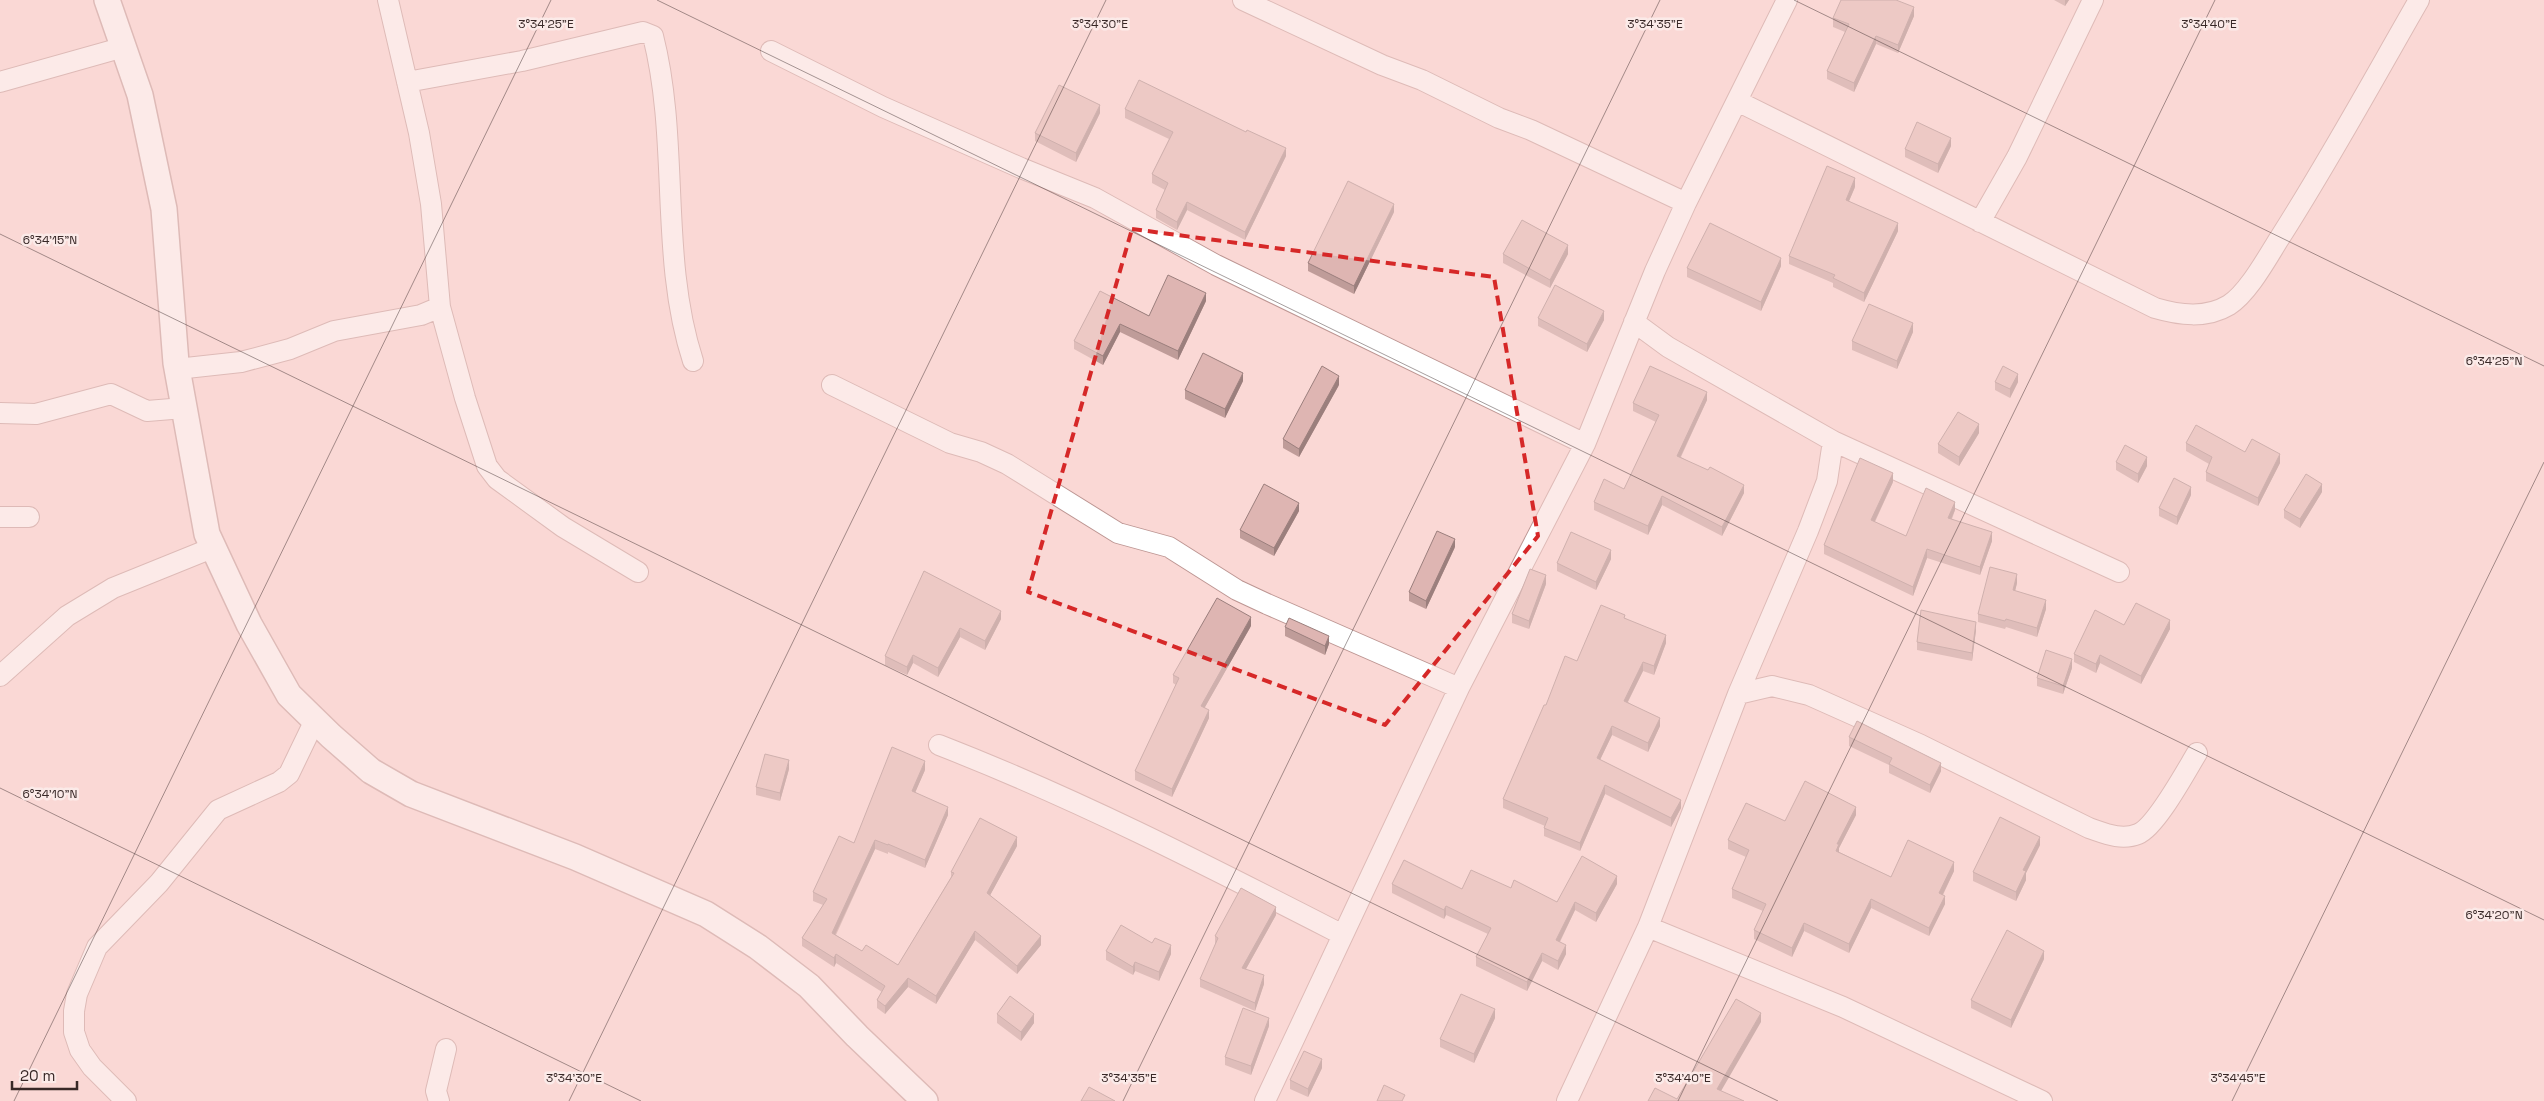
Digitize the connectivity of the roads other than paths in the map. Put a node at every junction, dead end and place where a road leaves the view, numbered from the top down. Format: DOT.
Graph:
graph roads {
  1 [pos="107,0"];
  2 [pos="388,0"];
  3 [pos="1243,0"];
  4 [pos="1787,0"];
  5 [pos="2094,0"];
  6 [pos="2418,0"];
  7 [pos="124,47"];
  8 [pos="771,51"];
  9 [pos="0,82"];
  10 [pos="407,82"];
  11 [pos="1737,101"];
  12 [pos="1686,203"];
  13 [pos="1980,222"];
  14 [pos="440,308"];
  15 [pos="1634,322"];
  16 [pos="693,361"];
  17 [pos="177,369"];
  18 [pos="832,385"];
  19 [pos="184,408"];
  20 [pos="0,413"];
  21 [pos="1833,441"];
  22 [pos="1585,444"];
  23 [pos="0,517"];
  24 [pos="29,517"];
  25 [pos="212,548"];
  26 [pos="638,572"];
  27 [pos="2119,572"];
  28 [pos="1752,662"];
  29 [pos="0,676"];
  30 [pos="1772,686"];
  31 [pos="1458,688"];
  32 [pos="1738,694"];
  33 [pos="315,720"];
  34 [pos="939,745"];
  35 [pos="2197,754"];
  36 [pos="1648,927"];
  37 [pos="1343,935"];
  38 [pos="446,1049"];
  39 [pos="126,1101"];
  40 [pos="439,1101"];
  41 [pos="925,1101"];
  42 [pos="1265,1101"];
  43 [pos="1567,1101"];
  44 [pos="2042,1101"];
  1 -- 7 [label="street"];
  2 -- 10 [label="street"];
  3 -- 12 [label="street"];
  4 -- 11 [label="street"];
  5 -- 13 [label="street"];
  6 -- 13 [label="street"];
  7 -- 9 [label="street"];
  7 -- 17 [label="street"];
  8 -- 22 [label="street"];
  10 -- 14 [label="street"];
  10 -- 16 [label="street"];
  11 -- 12 [label="street"];
  11 -- 13 [label="street"];
  12 -- 15 [label="street"];
  14 -- 17 [label="street"];
  14 -- 26 [label="street"];
  15 -- 21 [label="street"];
  15 -- 22 [label="street"];
  17 -- 19 [label="street"];
  18 -- 31 [label="street"];
  19 -- 20 [label="street"];
  19 -- 25 [label="street"];
  21 -- 27 [label="street"];
  21 -- 28 [label="street"];
  22 -- 31 [label="street"];
  23 -- 24 [label="street"];
  25 -- 29 [label="street"];
  25 -- 33 [label="street"];
  28 -- 30 [label="street"];
  28 -- 32 [label="street"];
  30 -- 32 [label="street"];
  30 -- 35 [label="street"];
  31 -- 37 [label="street"];
  32 -- 36 [label="street"];
  33 -- 39 [label="street"];
  33 -- 41 [label="street"];
  34 -- 37 [label="street"];
  36 -- 43 [label="street"];
  36 -- 44 [label="street"];
  37 -- 42 [label="street"];
  38 -- 40 [label="street"];
}
